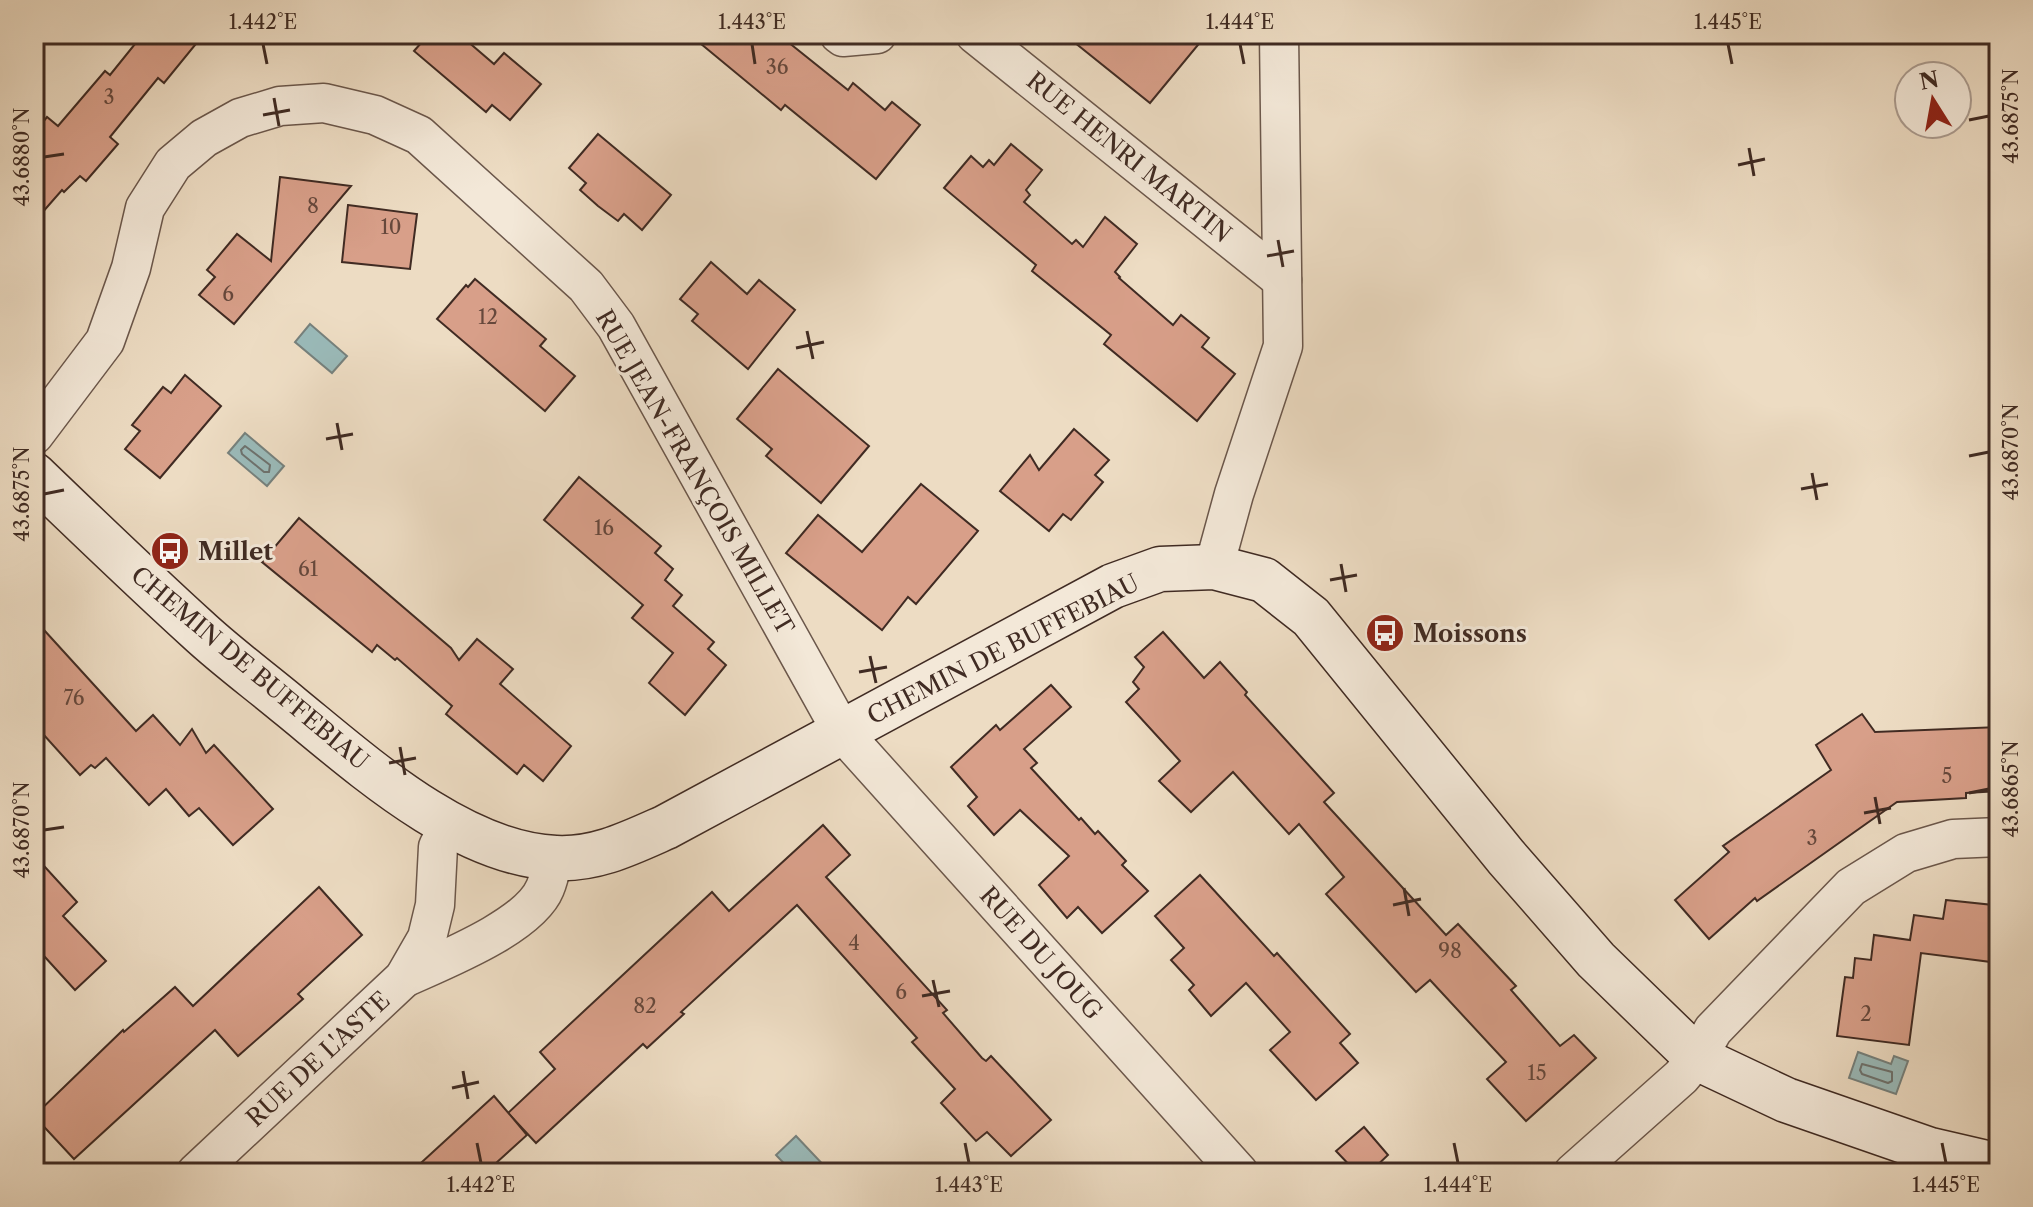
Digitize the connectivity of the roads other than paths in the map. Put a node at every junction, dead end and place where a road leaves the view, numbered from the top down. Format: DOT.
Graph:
graph roads {
  1 [pos="839,34"];
  2 [pos="877,34"];
  3 [pos="975,34"];
  4 [pos="1279,34"];
  5 [pos="1282,280"];
  6 [pos="34,435"];
  7 [pos="34,475"];
  8 [pos="1214,567"];
  9 [pos="842,732"];
  10 [pos="449,825"];
  11 [pos="1999,837"];
  12 [pos="553,858"];
  13 [pos="404,978"];
  14 [pos="1697,1058"];
  15 [pos="1999,1166"];
  16 [pos="196,1173"];
  17 [pos="1239,1173"];
  18 [pos="1573,1173"];
  1 -- 2 [label="street"];
  3 -- 5 [label="street, RUE HENRI MARTIN"];
  4 -- 5 [label="street"];
  5 -- 8 [label="street"];
  6 -- 9 [label="street, RUE JEAN-FRANÇOIS MILLET"];
  7 -- 10 [label="street, CHEMIN DE BUFFEBIAU"];
  8 -- 9 [label="street, CHEMIN DE BUFFEBIAU"];
  8 -- 14 [label="street, CHEMIN DE BUFFEBIAU"];
  9 -- 12 [label="street, CHEMIN DE BUFFEBIAU"];
  9 -- 17 [label="street, RUE DU JOUG"];
  10 -- 12 [label="street, CHEMIN DE BUFFEBIAU"];
  10 -- 13 [label="street, RUE DE L'ASTE"];
  11 -- 14 [label="street"];
  12 -- 13 [label="street, RUE DE L'ASTE"];
  13 -- 16 [label="street, RUE DE L'ASTE"];
  14 -- 15 [label="street, CHEMIN DE BUFFEBIAU"];
  14 -- 18 [label="street"];
}
